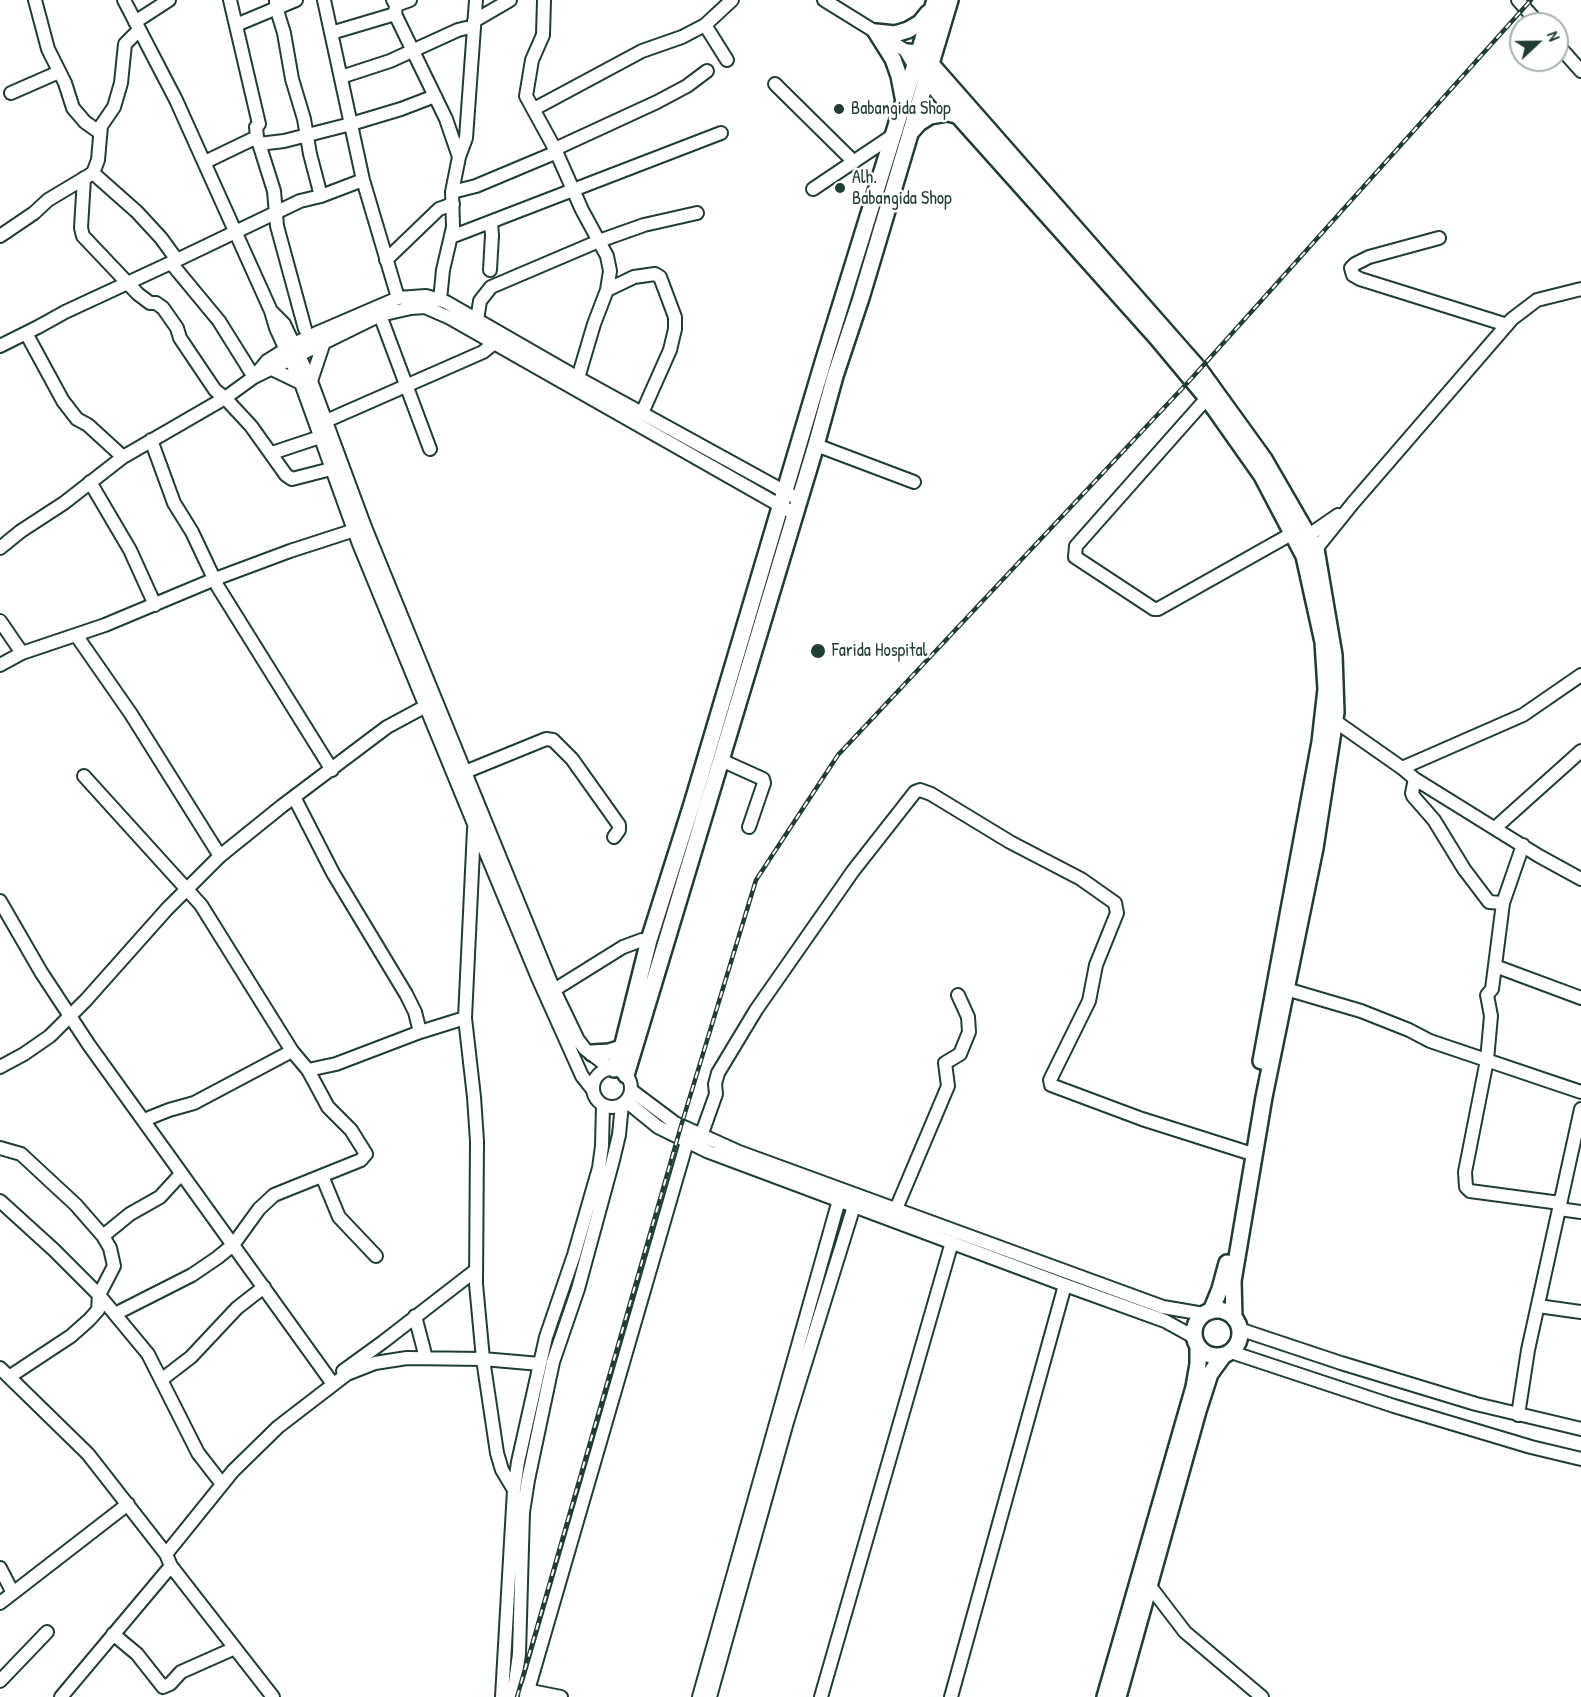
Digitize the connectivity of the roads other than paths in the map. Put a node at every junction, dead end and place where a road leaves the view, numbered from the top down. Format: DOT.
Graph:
graph roads {
  1 [pos="35,0"];
  2 [pos="124,0"];
  3 [pos="170,0"];
  4 [pos="230,0"];
  5 [pos="296,0"];
  6 [pos="324,0"];
  7 [pos="410,0"];
  8 [pos="476,0"];
  9 [pos="510,0"];
  10 [pos="543,0"];
  11 [pos="732,0"];
  12 [pos="824,0"];
  13 [pos="950,0"];
  14 [pos="1518,0"];
  15 [pos="934,3"];
  16 [pos="276,4"];
  17 [pos="395,6"];
  18 [pos="1528,12"];
  19 [pos="236,25"];
  20 [pos="474,25"];
  21 [pos="137,26"];
  22 [pos="702,27"];
  23 [pos="876,32"];
  24 [pos="331,33"];
  25 [pos="412,50"];
  26 [pos="1569,58"];
  27 [pos="727,60"];
  28 [pos="920,62"];
  29 [pos="707,71"];
  30 [pos="1581,71"];
  31 [pos="59,72"];
  32 [pos="340,77"];
  33 [pos="775,84"];
  34 [pos="11,93"];
  35 [pos="435,96"];
  36 [pos="534,109"];
  37 [pos="902,110"];
  38 [pos="960,116"];
  39 [pos="351,124"];
  40 [pos="99,132"];
  41 [pos="721,133"];
  42 [pos="910,133"];
  43 [pos="307,135"];
  44 [pos="892,136"];
  45 [pos="258,141"];
  46 [pos="556,150"];
  47 [pos="459,157"];
  48 [pos="204,162"];
  49 [pos="854,162"];
  50 [pos="88,175"];
  51 [pos="363,180"];
  52 [pos="813,189"];
  53 [pos="573,190"];
  54 [pos="321,196"];
  55 [pos="453,198"];
  56 [pos="276,213"];
  57 [pos="697,213"];
  58 [pos="491,223"];
  59 [pos="235,232"];
  60 [pos="0,236"];
  61 [pos="451,237"];
  62 [pos="1440,238"];
  63 [pos="599,241"];
  64 [pos="386,260"];
  65 [pos="174,262"];
  66 [pos="490,270"];
  67 [pos="128,282"];
  68 [pos="1581,289"];
  69 [pos="607,290"];
  70 [pos="398,298"];
  71 [pos="440,300"];
  72 [pos="380,315"];
  73 [pos="477,320"];
  74 [pos="1507,325"];
  75 [pos="280,326"];
  76 [pos="305,329"];
  77 [pos="26,333"];
  78 [pos="322,337"];
  79 [pos="494,343"];
  80 [pos="0,346"];
  81 [pos="293,352"];
  82 [pos="270,365"];
  83 [pos="830,367"];
  84 [pos="254,377"];
  85 [pos="578,378"];
  86 [pos="306,382"];
  87 [pos="408,385"];
  88 [pos="225,398"];
  89 [pos="1207,398"];
  90 [pos="642,413"];
  91 [pos="326,421"];
  92 [pos="320,437"];
  93 [pos="151,440"];
  94 [pos="816,445"];
  95 [pos="430,449"];
  96 [pos="272,453"];
  97 [pos="123,457"];
  98 [pos="331,469"];
  99 [pos="90,482"];
  100 [pos="914,482"];
  101 [pos="782,500"];
  102 [pos="798,507"];
  103 [pos="359,529"];
  104 [pos="1304,543"];
  105 [pos="0,548"];
  106 [pos="215,579"];
  107 [pos="155,605"];
  108 [pos="0,621"];
  109 [pos="76,635"];
  110 [pos="22,653"];
  111 [pos="0,665"];
  112 [pos="1581,675"];
  113 [pos="426,706"];
  114 [pos="1335,722"];
  115 [pos="1581,751"];
  116 [pos="721,760"];
  117 [pos="1402,768"];
  118 [pos="332,770"];
  119 [pos="465,772"];
  120 [pos="84,776"];
  121 [pos="1415,779"];
  122 [pos="294,797"];
  123 [pos="1312,819"];
  124 [pos="474,824"];
  125 [pos="748,826"];
  126 [pos="1495,828"];
  127 [pos="614,837"];
  128 [pos="1522,845"];
  129 [pos="1308,846"];
  130 [pos="220,856"];
  131 [pos="1581,879"];
  132 [pos="188,889"];
  133 [pos="0,901"];
  134 [pos="1503,903"];
  135 [pos="649,940"];
  136 [pos="1495,966"];
  137 [pos="1286,989"];
  138 [pos="554,990"];
  139 [pos="958,995"];
  140 [pos="1581,998"];
  141 [pos="69,1016"];
  142 [pos="465,1018"];
  143 [pos="420,1032"];
  144 [pos="622,1048"];
  145 [pos="292,1051"];
  146 [pos="592,1053"];
  147 [pos="1487,1060"];
  148 [pos="0,1066"];
  149 [pos="308,1070"];
  150 [pos="622,1085"];
  151 [pos="593,1090"];
  152 [pos="1581,1092"];
  153 [pos="603,1105"];
  154 [pos="1581,1109"];
  155 [pos="144,1120"];
  156 [pos="701,1136"];
  157 [pos="687,1142"];
  158 [pos="0,1149"];
  159 [pos="1246,1152"];
  160 [pos="181,1174"];
  161 [pos="322,1176"];
  162 [pos="838,1200"];
  163 [pos="0,1201"];
  164 [pos="854,1206"];
  165 [pos="1559,1206"];
  166 [pos="896,1209"];
  167 [pos="1581,1212"];
  168 [pos="103,1236"];
  169 [pos="952,1242"];
  170 [pos="232,1245"];
  171 [pos="376,1256"];
  172 [pos="476,1270"];
  173 [pos="1065,1285"];
  174 [pos="264,1287"];
  175 [pos="99,1294"];
  176 [pos="1538,1306"];
  177 [pos="1208,1312"];
  178 [pos="1581,1312"];
  179 [pos="115,1314"];
  180 [pos="415,1317"];
  181 [pos="1236,1323"];
  182 [pos="1196,1341"];
  183 [pos="1227,1354"];
  184 [pos="426,1358"];
  185 [pos="483,1359"];
  186 [pos="540,1364"];
  187 [pos="5,1373"];
  188 [pos="161,1380"];
  189 [pos="331,1382"];
  190 [pos="1518,1415"];
  191 [pos="1581,1429"];
  192 [pos="1581,1459"];
  193 [pos="222,1484"];
  194 [pos="514,1490"];
  195 [pos="128,1504"];
  196 [pos="166,1554"];
  197 [pos="171,1566"];
  198 [pos="0,1568"];
  199 [pos="1149,1585"];
  200 [pos="13,1593"];
  201 [pos="0,1603"];
  202 [pos="47,1632"];
  203 [pos="113,1634"];
  204 [pos="235,1648"];
  205 [pos="0,1681"];
  206 [pos="509,1692"];
  207 [pos="527,1694"];
  208 [pos="61,1697"];
  209 [pos="273,1697"];
  210 [pos="561,1697"];
  211 [pos="699,1697"];
  212 [pos="710,1697"];
  213 [pos="821,1697"];
  214 [pos="951,1697"];
  215 [pos="1105,1697"];
  216 [pos="1118,1697"];
  217 [pos="1262,1697"];
  1 -- 31 [label="street"];
  2 -- 21 [label="street"];
  3 -- 21 [label="street"];
  4 -- 19 [label="street"];
  5 -- 16 [label="street"];
  6 -- 24 [label="street"];
  7 -- 17 [label="street"];
  8 -- 20 [label="street"];
  9 -- 20 [label="street"];
  10 -- 36 [label="street"];
  11 -- 22 [label="street"];
  12 -- 23 [label="street"];
  13 -- 28 [label="main road"];
  14 -- 18 [label="street"];
  15 -- 23 [label="main road"];
  15 -- 28 [label="main road"];
  16 -- 19 [label="street"];
  16 -- 43 [label="street"];
  17 -- 24 [label="street"];
  17 -- 25 [label="street"];
  19 -- 45 [label="street"];
  20 -- 25 [label="street"];
  20 -- 47 [label="street"];
  21 -- 40 [label="street"];
  21 -- 48 [label="street"];
  22 -- 27 [label="street"];
  22 -- 36 [label="street"];
  23 -- 28 [label="street"];
  23 -- 37 [label="main road"];
  24 -- 32 [label="street"];
  25 -- 32 [label="street"];
  25 -- 35 [label="street"];
  26 -- 30 [label="street"];
  28 -- 37 [label="main road"];
  28 -- 38 [label="main road"];
  28 -- 42 [label="main road"];
  28 -- 104 [label="main road"];
  29 -- 46 [label="street"];
  31 -- 34 [label="street"];
  31 -- 40 [label="street"];
  32 -- 39 [label="street"];
  33 -- 49 [label="street"];
  35 -- 39 [label="street"];
  35 -- 47 [label="street"];
  36 -- 46 [label="street"];
  37 -- 44 [label="main road"];
  38 -- 42 [label="main road"];
  38 -- 89 [label="main road"];
  39 -- 43 [label="street"];
  39 -- 51 [label="street"];
  40 -- 50 [label="street"];
  41 -- 53 [label="street"];
  42 -- 83 [label="main road"];
  43 -- 45 [label="street"];
  43 -- 54 [label="street"];
  44 -- 49 [label="street"];
  44 -- 83 [label="main road"];
  45 -- 48 [label="street"];
  45 -- 56 [label="street"];
  46 -- 53 [label="street"];
  46 -- 55 [label="street"];
  47 -- 55 [label="street"];
  48 -- 59 [label="street"];
  49 -- 52 [label="street"];
  50 -- 60 [label="street"];
  50 -- 65 [label="street"];
  50 -- 67 [label="street"];
  51 -- 54 [label="street"];
  51 -- 64 [label="street"];
  53 -- 58 [label="street"];
  53 -- 63 [label="street"];
  54 -- 56 [label="street"];
  55 -- 61 [label="street"];
  55 -- 64 [label="street"];
  56 -- 59 [label="street"];
  56 -- 76 [label="street"];
  57 -- 63 [label="street"];
  58 -- 61 [label="street"];
  58 -- 66 [label="street"];
  59 -- 65 [label="street"];
  59 -- 75 [label="street"];
  61 -- 71 [label="street"];
  62 -- 74 [label="street"];
  63 -- 69 [label="street"];
  63 -- 73 [label="street"];
  64 -- 70 [label="street"];
  65 -- 67 [label="street"];
  65 -- 84 [label="street"];
  67 -- 77 [label="street"];
  67 -- 88 [label="street"];
  68 -- 74 [label="street"];
  69 -- 85 [label="street"];
  69 -- 90 [label="street"];
  70 -- 71 [label="street"];
  70 -- 78 [label="street"];
  71 -- 73 [label="street"];
  72 -- 78 [label="street"];
  72 -- 79 [label="street"];
  72 -- 87 [label="street"];
  73 -- 85 [label="street"];
  74 -- 104 [label="street"];
  75 -- 76 [label="street"];
  75 -- 81 [label="street"];
  75 -- 82 [label="street"];
  76 -- 78 [label="street"];
  77 -- 80 [label="street"];
  77 -- 97 [label="street"];
  78 -- 81 [label="street"];
  78 -- 86 [label="street"];
  79 -- 87 [label="street"];
  79 -- 101 [label="street"];
  81 -- 82 [label="street"];
  81 -- 86 [label="street"];
  82 -- 84 [label="street"];
  82 -- 86 [label="street"];
  83 -- 94 [label="main road"];
  83 -- 101 [label="main road"];
  84 -- 88 [label="street"];
  85 -- 90 [label="street"];
  86 -- 91 [label="street"];
  86 -- 92 [label="street"];
  87 -- 91 [label="street"];
  87 -- 95 [label="street"];
  88 -- 93 [label="street"];
  88 -- 96 [label="street"];
  89 -- 104 [label="main road"];
  89 -- 104 [label="street"];
  90 -- 101 [label="street"];
  91 -- 103 [label="street"];
  92 -- 96 [label="street"];
  92 -- 98 [label="street"];
  93 -- 97 [label="street"];
  93 -- 106 [label="street"];
  94 -- 100 [label="street"];
  94 -- 102 [label="main road"];
  96 -- 98 [label="street"];
  97 -- 99 [label="street"];
  98 -- 103 [label="street"];
  99 -- 105 [label="street"];
  99 -- 107 [label="street"];
  101 -- 102 [label="street"];
  101 -- 135 [label="main road"];
  102 -- 116 [label="main road"];
  103 -- 106 [label="street"];
  103 -- 113 [label="street"];
  103 -- 119 [label="street"];
  104 -- 114 [label="main road"];
  104 -- 123 [label="main road"];
  106 -- 107 [label="street"];
  106 -- 118 [label="street"];
  107 -- 109 [label="street"];
  108 -- 110 [label="street"];
  109 -- 110 [label="street"];
  109 -- 130 [label="street"];
  110 -- 111 [label="street"];
  112 -- 117 [label="street"];
  113 -- 118 [label="street"];
  113 -- 124 [label="street"];
  114 -- 117 [label="street"];
  114 -- 123 [label="main road"];
  115 -- 126 [label="street"];
  116 -- 125 [label="street"];
  116 -- 150 [label="main road"];
  117 -- 121 [label="street"];
  118 -- 122 [label="street"];
  119 -- 127 [label="street"];
  119 -- 138 [label="street"];
  120 -- 132 [label="street"];
  121 -- 126 [label="street"];
  121 -- 134 [label="street"];
  122 -- 130 [label="street"];
  122 -- 143 [label="street"];
  123 -- 129 [label="main road"];
  124 -- 142 [label="street"];
  124 -- 151 [label="street"];
  126 -- 128 [label="street"];
  128 -- 131 [label="street"];
  128 -- 134 [label="street"];
  129 -- 137 [label="main road"];
  129 -- 159 [label="main road"];
  130 -- 132 [label="street"];
  132 -- 141 [label="street"];
  132 -- 145 [label="street"];
  133 -- 141 [label="street"];
  134 -- 136 [label="street"];
  135 -- 138 [label="street"];
  135 -- 144 [label="main road"];
  136 -- 140 [label="street"];
  136 -- 147 [label="street"];
  137 -- 147 [label="street"];
  137 -- 181 [label="main road"];
  138 -- 146 [label="street"];
  139 -- 166 [label="street"];
  141 -- 148 [label="street"];
  141 -- 155 [label="street"];
  142 -- 143 [label="street"];
  142 -- 172 [label="street"];
  143 -- 149 [label="street"];
  144 -- 146 [label="main road"];
  144 -- 150 [label="main road"];
  145 -- 149 [label="street"];
  145 -- 155 [label="street"];
  146 -- 150 [label="street"];
  147 -- 152 [label="street"];
  147 -- 165 [label="street"];
  149 -- 161 [label="street"];
  150 -- 151 [label="street"];
  150 -- 153 [label="street"];
  150 -- 156 [label="street"];
  150 -- 157 [label="street"];
  150 -- 206 [label="street"];
  151 -- 153 [label="street"];
  153 -- 186 [label="street"];
  154 -- 165 [label="street"];
  155 -- 160 [label="street"];
  156 -- 159 [label="street"];
  156 -- 166 [label="street"];
  157 -- 162 [label="street"];
  157 -- 207 [label="street"];
  158 -- 168 [label="street"];
  159 -- 177 [label="main road"];
  160 -- 168 [label="street"];
  160 -- 170 [label="street"];
  161 -- 170 [label="street"];
  161 -- 171 [label="street"];
  162 -- 164 [label="street"];
  162 -- 211 [label="street"];
  163 -- 175 [label="street"];
  164 -- 169 [label="street"];
  164 -- 212 [label="street"];
  165 -- 167 [label="street"];
  165 -- 176 [label="street"];
  166 -- 177 [label="street"];
  168 -- 175 [label="street"];
  169 -- 173 [label="street"];
  169 -- 213 [label="street"];
  170 -- 174 [label="street"];
  170 -- 179 [label="street"];
  172 -- 180 [label="street"];
  172 -- 185 [label="street"];
  173 -- 182 [label="street"];
  173 -- 214 [label="street"];
  174 -- 188 [label="street"];
  174 -- 189 [label="street"];
  175 -- 179 [label="street"];
  175 -- 187 [label="street"];
  176 -- 178 [label="street"];
  176 -- 190 [label="street"];
  177 -- 181 [label="main road"];
  177 -- 182 [label="main road"];
  179 -- 188 [label="street"];
  180 -- 184 [label="street"];
  180 -- 189 [label="street"];
  181 -- 183 [label="main road"];
  181 -- 190 [label="street"];
  182 -- 183 [label="main road"];
  182 -- 215 [label="main road"];
  183 -- 192 [label="street"];
  183 -- 199 [label="main road"];
  184 -- 185 [label="street"];
  184 -- 189 [label="street"];
  185 -- 186 [label="street"];
  185 -- 194 [label="street"];
  186 -- 194 [label="street"];
  187 -- 195 [label="street"];
  188 -- 193 [label="street"];
  189 -- 193 [label="street"];
  190 -- 191 [label="street"];
  193 -- 196 [label="street"];
  194 -- 206 [label="street"];
  195 -- 196 [label="street"];
  195 -- 200 [label="street"];
  196 -- 197 [label="street"];
  197 -- 203 [label="street"];
  197 -- 204 [label="street"];
  198 -- 200 [label="street"];
  199 -- 216 [label="main road"];
  199 -- 217 [label="street"];
  200 -- 201 [label="street"];
  202 -- 205 [label="street"];
  203 -- 204 [label="street"];
  203 -- 208 [label="street"];
  204 -- 209 [label="street"];
  206 -- 207 [label="street"];
  207 -- 210 [label="street"];
}
